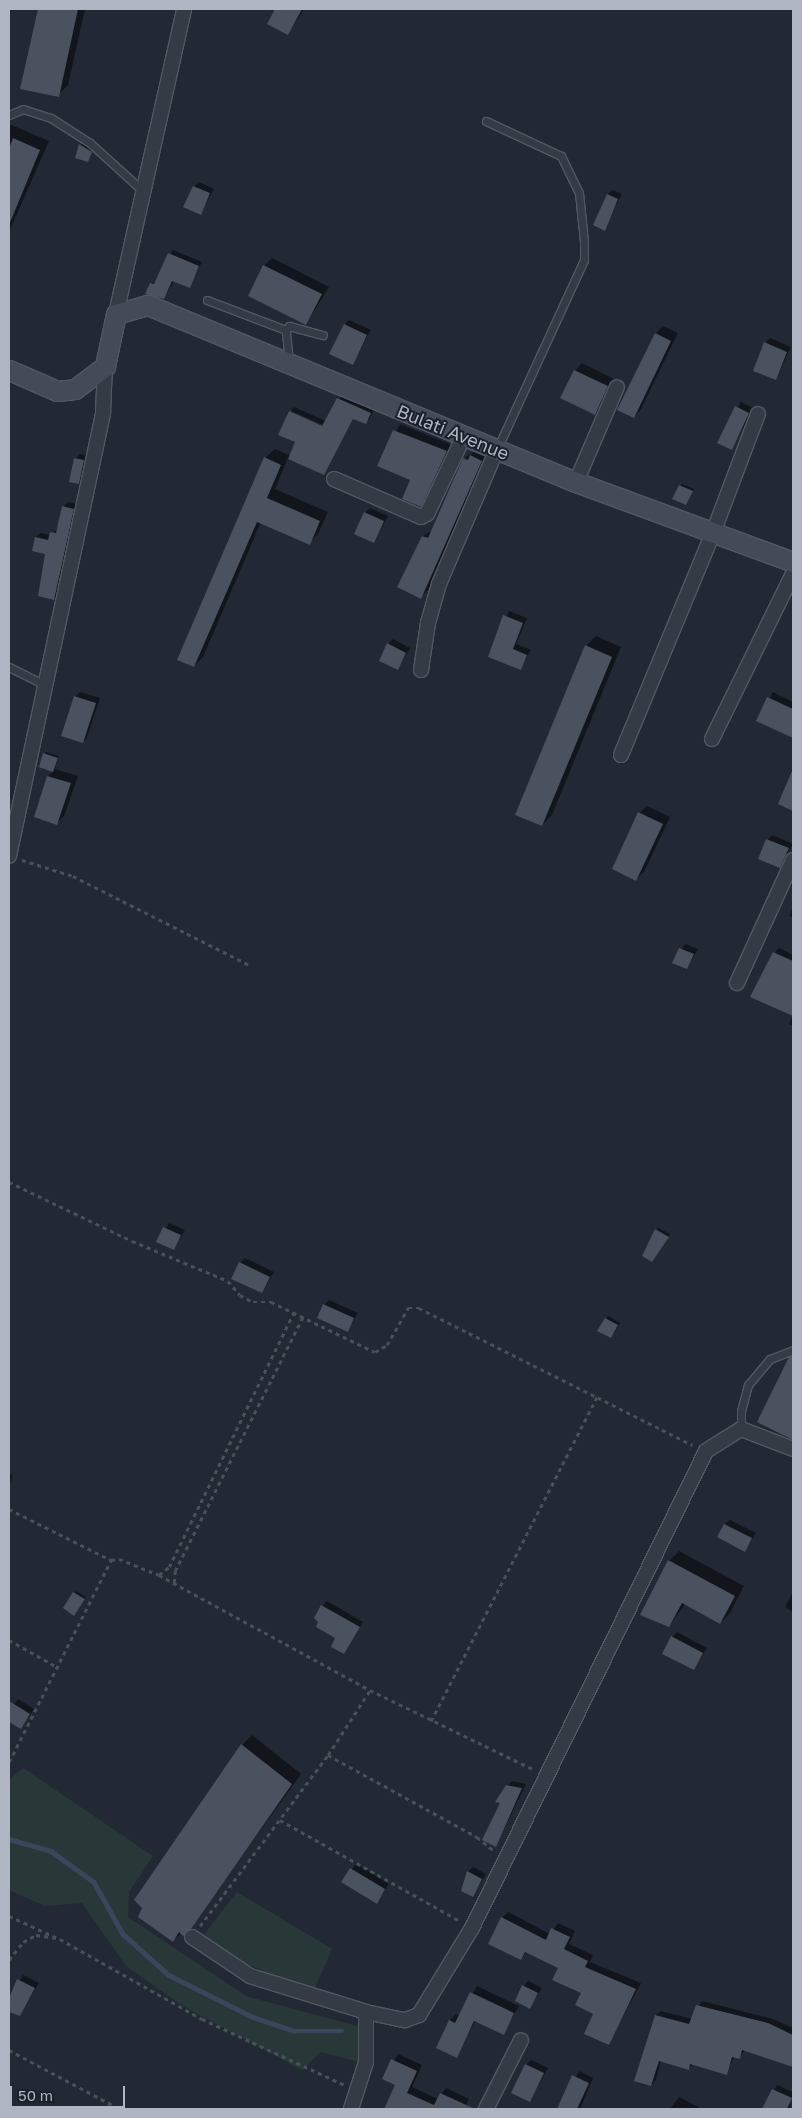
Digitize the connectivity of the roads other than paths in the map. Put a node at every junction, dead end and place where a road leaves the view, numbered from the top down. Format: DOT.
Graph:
graph roads {
  1 [pos="184,9"];
  2 [pos="9,115"];
  3 [pos="486,121"];
  4 [pos="143,191"];
  5 [pos="207,300"];
  6 [pos="116,314"];
  7 [pos="286,330"];
  8 [pos="323,335"];
  9 [pos="289,365"];
  10 [pos="105,366"];
  11 [pos="9,370"];
  12 [pos="617,387"];
  13 [pos="758,414"];
  14 [pos="464,436"];
  15 [pos="497,449"];
  16 [pos="334,479"];
  17 [pos="576,482"];
  18 [pos="713,533"];
  19 [pos="793,562"];
  20 [pos="793,574"];
  21 [pos="9,667"];
  22 [pos="421,670"];
  23 [pos="45,685"];
  24 [pos="712,739"];
  25 [pos="620,755"];
  26 [pos="13,858"];
  27 [pos="793,860"];
  28 [pos="737,983"];
  29 [pos="793,1350"];
  30 [pos="741,1429"];
  31 [pos="793,1449"];
  32 [pos="192,1937"];
  33 [pos="366,2012"];
  34 [pos="521,2040"];
  35 [pos="352,2109"];
  36 [pos="486,2109"];
  1 -- 4 [label="street"];
  2 -- 4 [label="lane"];
  3 -- 15 [label="lane"];
  4 -- 6 [label="street"];
  5 -- 7 [label="lane"];
  6 -- 9 [label="street, Bulati Avenue"];
  6 -- 10 [label="street"];
  7 -- 8 [label="lane"];
  7 -- 9 [label="lane"];
  9 -- 14 [label="street, Bulati Avenue"];
  10 -- 11 [label="street"];
  10 -- 23 [label="street"];
  12 -- 17 [label="street"];
  13 -- 18 [label="street"];
  14 -- 15 [label="street, Bulati Avenue"];
  14 -- 16 [label="street"];
  15 -- 17 [label="street, Bulati Avenue"];
  15 -- 22 [label="street"];
  17 -- 18 [label="street, Bulati Avenue"];
  18 -- 19 [label="street, Bulati Avenue"];
  18 -- 25 [label="street"];
  20 -- 24 [label="street"];
  21 -- 23 [label="lane"];
  23 -- 26 [label="street"];
  27 -- 28 [label="street"];
  29 -- 30 [label="lane"];
  30 -- 31 [label="street"];
  30 -- 33 [label="street"];
  32 -- 33 [label="street"];
  33 -- 35 [label="street"];
  34 -- 36 [label="street"];
}
